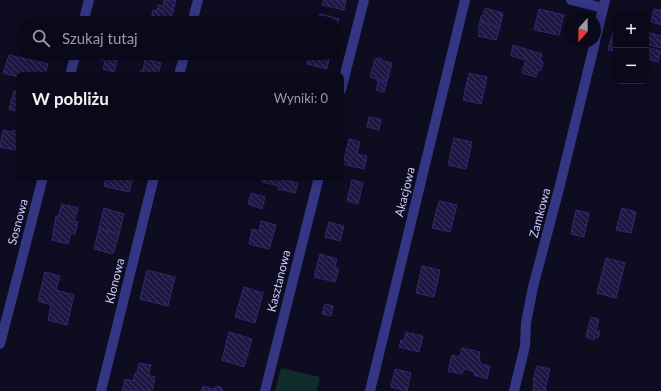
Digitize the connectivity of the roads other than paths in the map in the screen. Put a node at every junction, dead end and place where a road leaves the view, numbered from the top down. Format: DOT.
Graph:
graph roads {
  1 [pos="89,0"];
  2 [pos="198,0"];
  3 [pos="364,0"];
  4 [pos="465,0"];
  5 [pos="571,0"];
  6 [pos="604,4"];
  7 [pos="85,16"];
  8 [pos="194,16"];
  9 [pos="601,16"];
  10 [pos="593,48"];
  11 [pos="74,60"];
  12 [pos="183,60"];
  13 [pos="71,72"];
  14 [pos="180,72"];
  15 [pos="344,78"];
  16 [pos="42,180"];
  17 [pos="153,180"];
  18 [pos="318,180"];
  19 [pos="0,344"];
  20 [pos="101,391"];
  21 [pos="265,391"];
  22 [pos="370,391"];
  23 [pos="514,391"];
  1 -- 7 [label="street"];
  2 -- 8 [label="street"];
  3 -- 15 [label="street"];
  4 -- 22 [label="street, Akacjowa"];
  5 -- 6 [label="street"];
  6 -- 9 [label="street, Zamkowa"];
  10 -- 23 [label="street, Zamkowa"];
  11 -- 13 [label="street"];
  12 -- 14 [label="street"];
  16 -- 19 [label="street, Sosnowa"];
  17 -- 20 [label="street, Klonowa"];
  18 -- 21 [label="street, Kasztanowa"];
}
